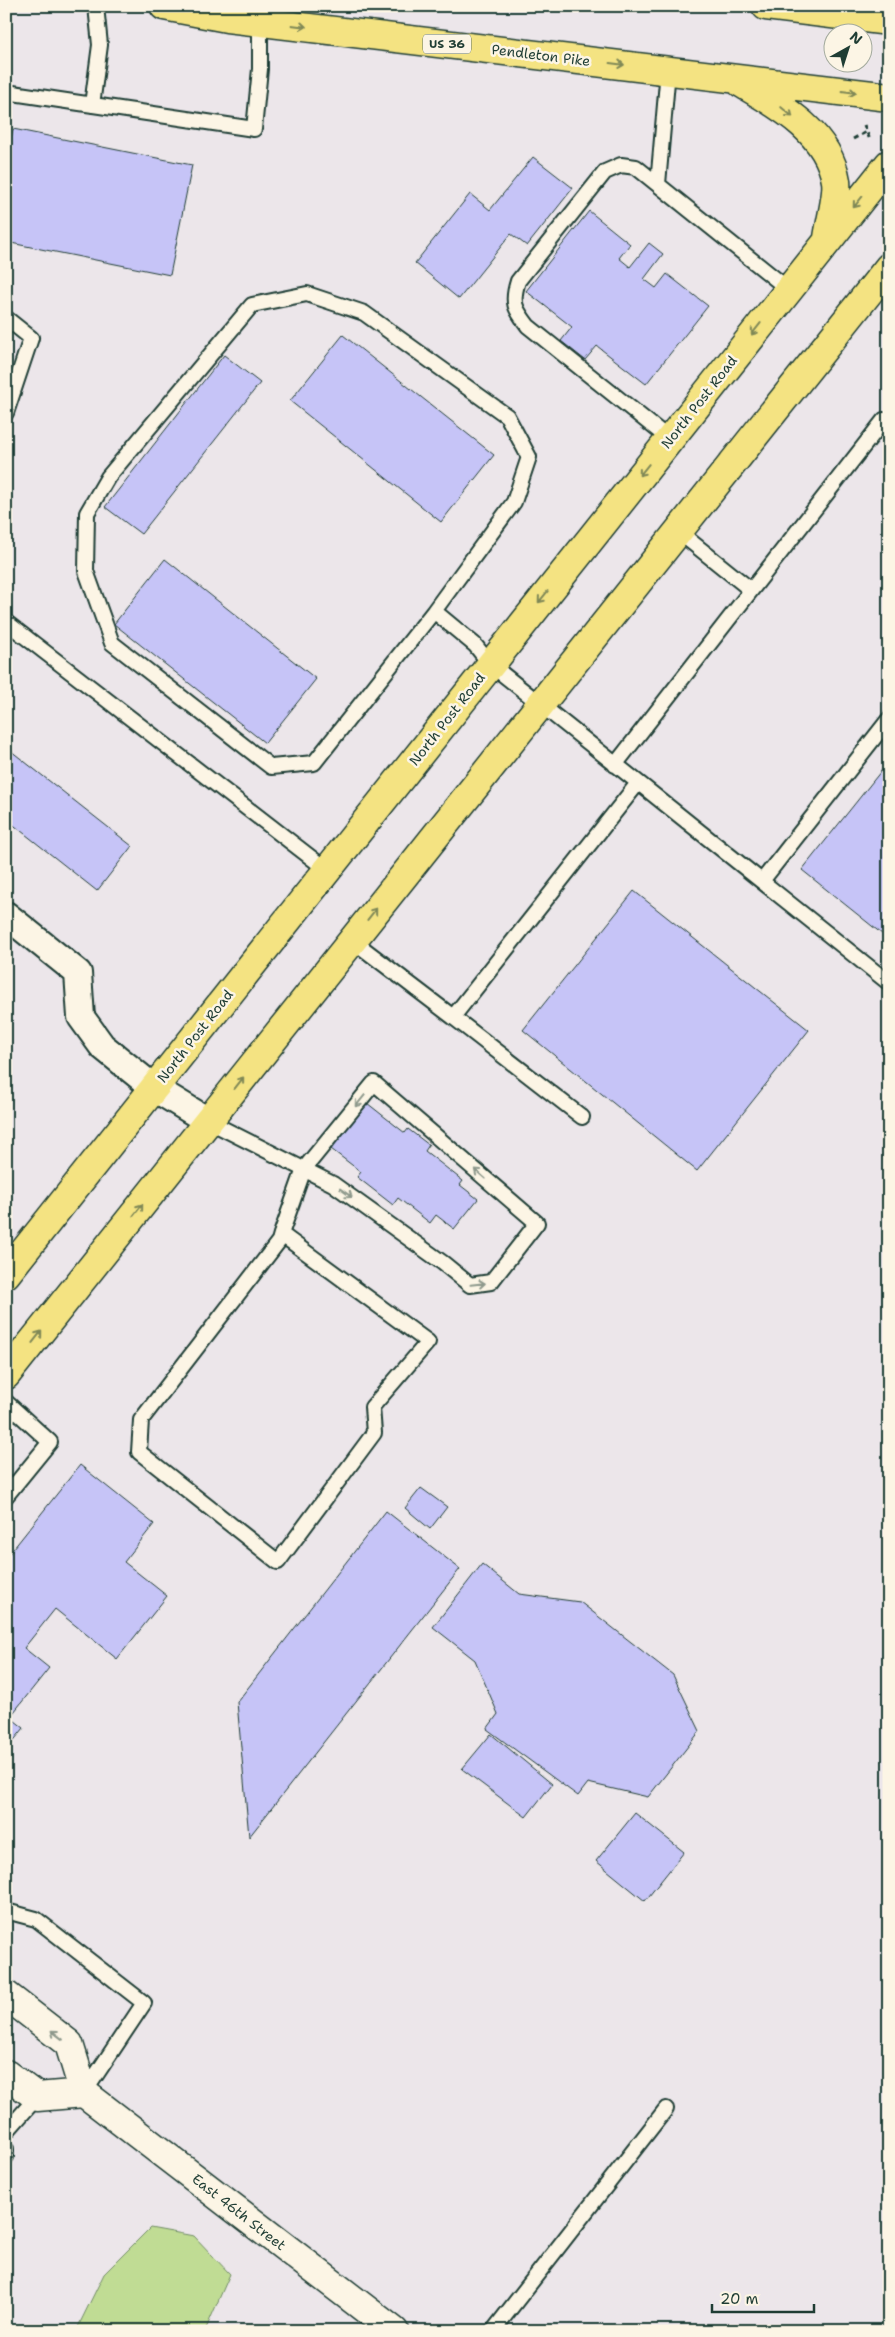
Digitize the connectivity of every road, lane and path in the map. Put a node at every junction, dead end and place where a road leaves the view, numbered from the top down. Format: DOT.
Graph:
graph roads {
  1 [pos="96,6"];
  2 [pos="164,6"];
  3 [pos="766,6"];
  4 [pos="889,21"];
  5 [pos="260,22"];
  6 [pos="668,70"];
  7 [pos="731,77"];
  8 [pos="6,92"];
  9 [pos="889,96"];
  10 [pos="92,105"];
  11 [pos="863,122"];
  12 [pos="866,132"];
  13 [pos="846,142"];
  14 [pos="880,155"];
  15 [pos="658,184"];
  16 [pos="828,240"];
  17 [pos="883,282"];
  18 [pos="788,290"];
  19 [pos="6,318"];
  20 [pos="6,413"];
  21 [pos="889,424"];
  22 [pos="670,439"];
  23 [pos="679,532"];
  24 [pos="751,590"];
  25 [pos="434,611"];
  26 [pos="6,622"];
  27 [pos="490,664"];
  28 [pos="541,705"];
  29 [pos="889,719"];
  30 [pos="615,765"];
  31 [pos="638,783"];
  32 [pos="327,870"];
  33 [pos="762,881"];
  34 [pos="6,915"];
  35 [pos="352,940"];
  36 [pos="889,983"];
  37 [pos="453,1017"];
  38 [pos="154,1088"];
  39 [pos="582,1117"];
  40 [pos="208,1121"];
  41 [pos="304,1169"];
  42 [pos="281,1234"];
  43 [pos="6,1274"];
  44 [pos="6,1375"];
  45 [pos="6,1402"];
  46 [pos="6,1496"];
  47 [pos="6,1911"];
  48 [pos="6,1995"];
  49 [pos="6,2074"];
  50 [pos="84,2092"];
  51 [pos="37,2097"];
  52 [pos="666,2109"];
  53 [pos="6,2132"];
  54 [pos="6,2149"];
  55 [pos="6,2157"];
  56 [pos="394,2331"];
  57 [pos="492,2331"];
  1 -- 10 [label="lane"];
  2 -- 5 [label="main road, Pendleton Pike / US 36"];
  3 -- 4 [label="main road"];
  5 -- 6 [label="main road, Pendleton Pike / US 36, one-way"];
  5 -- 10 [label="lane"];
  6 -- 7 [label="main road, Pendleton Pike / US 36"];
  6 -- 15 [label="lane"];
  7 -- 9 [label="main road, Pendleton Pike / US 36, one-way"];
  7 -- 16 [label="main road, one-way"];
  8 -- 10 [label="lane"];
  11 -- 12 [label="path"];
  12 -- 13 [label="path"];
  12 -- 14 [label="path"];
  14 -- 16 [label="main road, North Post Road, one-way"];
  15 -- 18 [label="lane"];
  15 -- 22 [label="lane"];
  16 -- 18 [label="main road, North Post Road"];
  17 -- 23 [label="main road"];
  18 -- 22 [label="main road, North Post Road, one-way"];
  19 -- 20 [label="lane"];
  21 -- 24 [label="lane"];
  22 -- 27 [label="main road, North Post Road, one-way"];
  23 -- 24 [label="lane"];
  23 -- 28 [label="main road"];
  24 -- 30 [label="lane"];
  25 -- 25 [label="lane"];
  25 -- 27 [label="lane"];
  26 -- 32 [label="lane"];
  27 -- 28 [label="lane"];
  27 -- 32 [label="main road, North Post Road"];
  28 -- 30 [label="lane"];
  35 -- 28 [label="main road, one-way"];
  29 -- 33 [label="lane"];
  30 -- 31 [label="lane"];
  31 -- 33 [label="lane"];
  31 -- 37 [label="lane"];
  32 -- 38 [label="main road, North Post Road"];
  33 -- 36 [label="lane"];
  34 -- 38 [label="street"];
  35 -- 37 [label="lane"];
  40 -- 35 [label="main road, one-way"];
  37 -- 39 [label="lane"];
  38 -- 40 [label="street"];
  38 -- 43 [label="main road, North Post Road"];
  40 -- 41 [label="lane"];
  44 -- 40 [label="main road, one-way"];
  41 -- 41 [label="lane, one-way"];
  41 -- 42 [label="lane"];
  42 -- 42 [label="lane"];
  45 -- 46 [label="lane"];
  47 -- 50 [label="lane"];
  50 -- 48 [label="street, one-way"];
  49 -- 51 [label="street"];
  50 -- 51 [label="street"];
  50 -- 56 [label="street, East 46th Street"];
  51 -- 53 [label="lane"];
  52 -- 57 [label="lane"];
  54 -- 55 [label="lane"];
}
